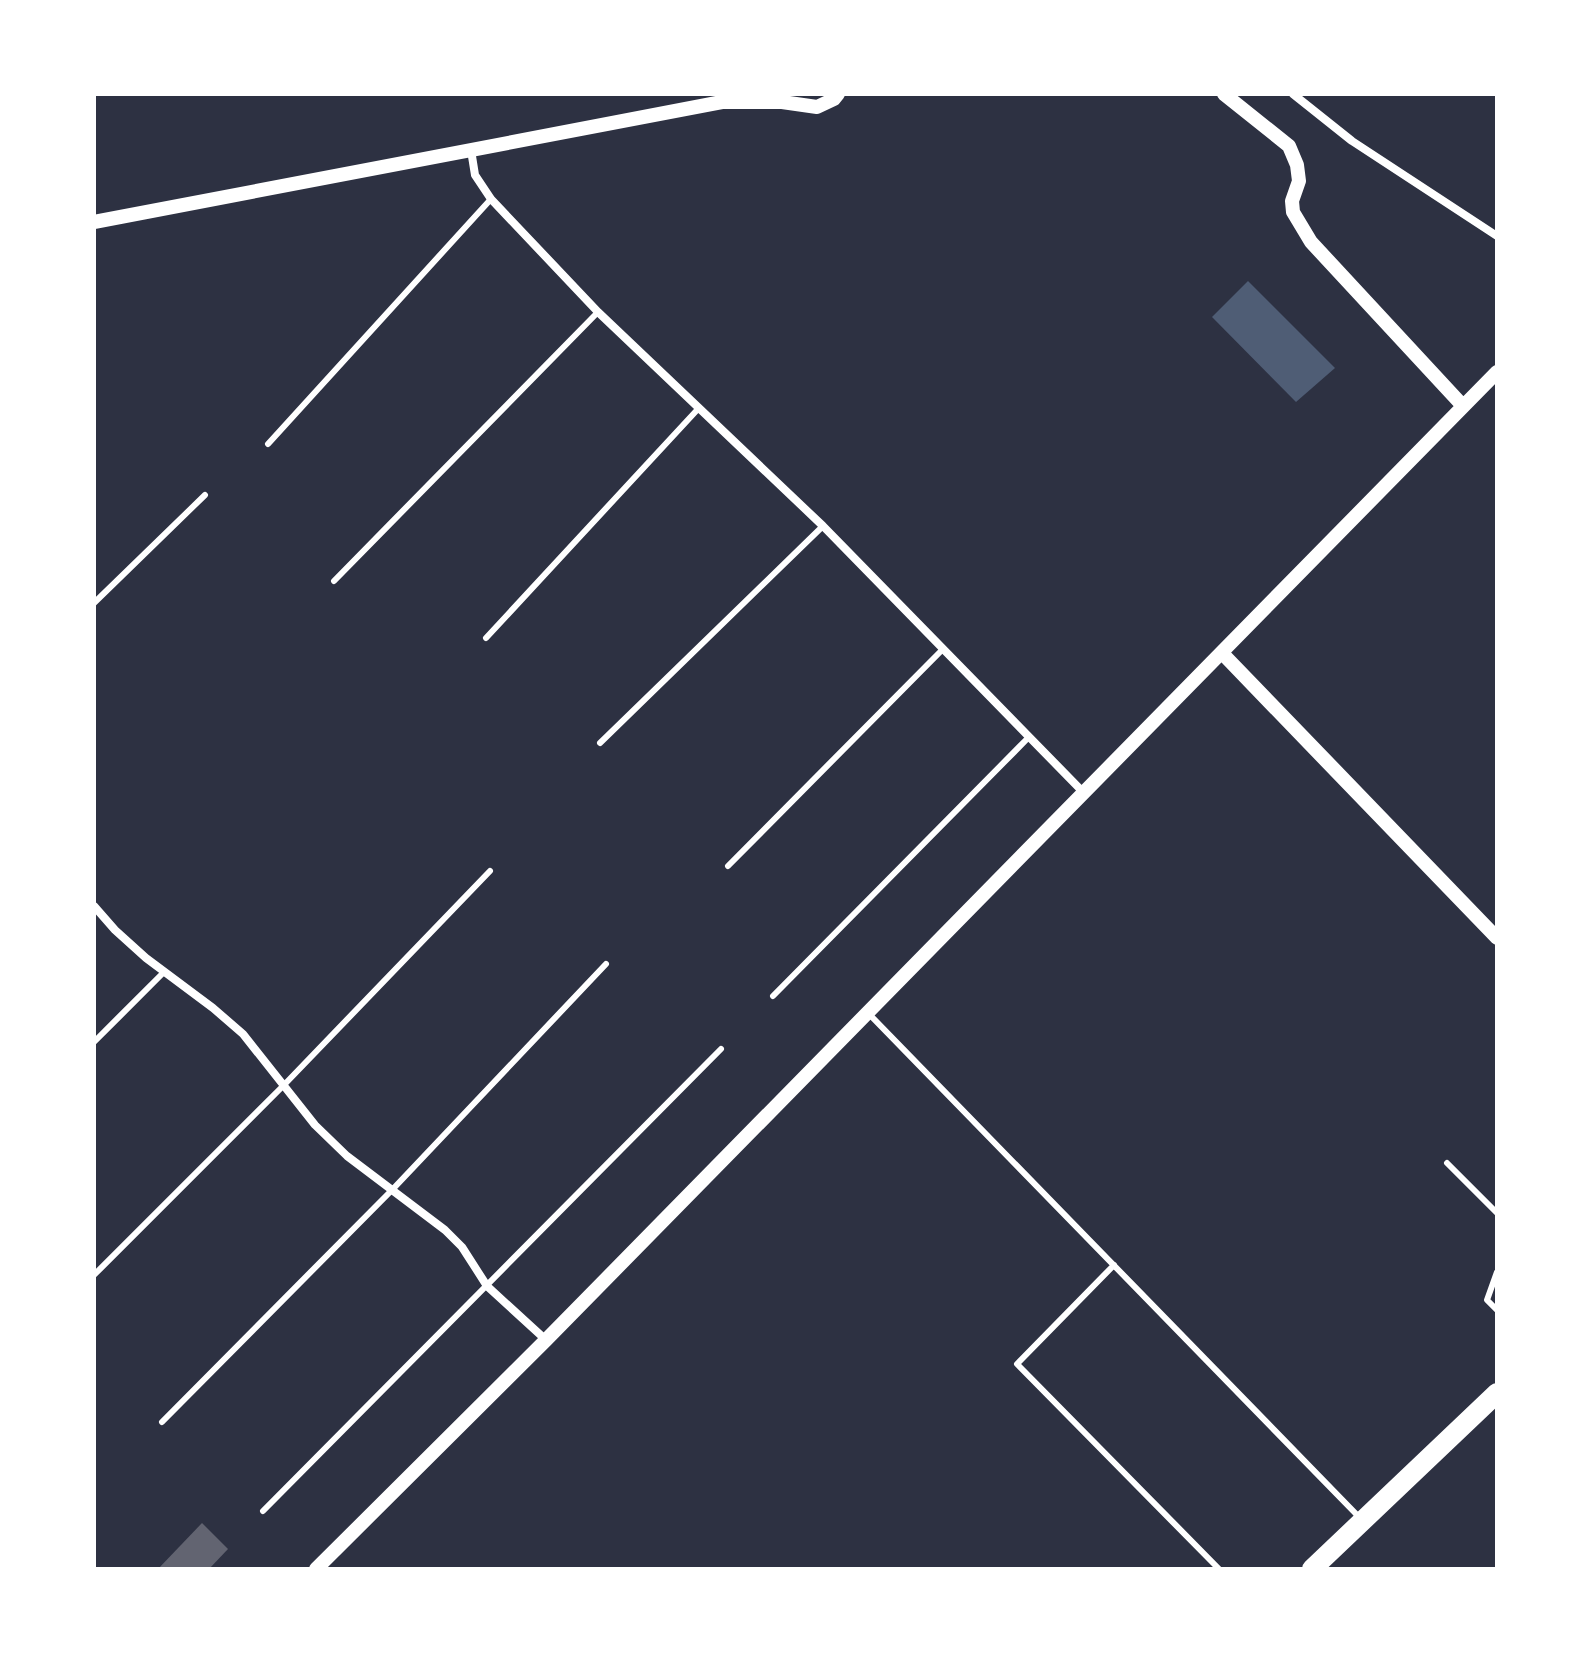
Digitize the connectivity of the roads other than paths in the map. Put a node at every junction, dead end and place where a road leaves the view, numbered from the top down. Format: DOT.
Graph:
graph roads {
  1 [pos="838,94"];
  2 [pos="1224,94"];
  3 [pos="1293,94"];
  4 [pos="471,150"];
  5 [pos="491,199"];
  6 [pos="94,222"];
  7 [pos="1497,236"];
  8 [pos="598,312"];
  9 [pos="1497,372"];
  10 [pos="1463,406"];
  11 [pos="698,409"];
  12 [pos="268,444"];
  13 [pos="205,495"];
  14 [pos="823,526"];
  15 [pos="334,581"];
  16 [pos="94,603"];
  17 [pos="486,638"];
  18 [pos="942,650"];
  19 [pos="1222,653"];
  20 [pos="1028,738"];
  21 [pos="600,743"];
  22 [pos="1084,793"];
  23 [pos="728,866"];
  24 [pos="490,871"];
  25 [pos="94,906"];
  26 [pos="1497,938"];
  27 [pos="606,964"];
  28 [pos="164,972"];
  29 [pos="773,996"];
  30 [pos="867,1012"];
  31 [pos="94,1042"];
  32 [pos="721,1049"];
  33 [pos="283,1086"];
  34 [pos="1447,1163"];
  35 [pos="392,1190"];
  36 [pos="1497,1213"];
  37 [pos="1114,1265"];
  38 [pos="1497,1272"];
  39 [pos="94,1275"];
  40 [pos="487,1286"];
  41 [pos="1497,1310"];
  42 [pos="546,1340"];
  43 [pos="1497,1393"];
  44 [pos="162,1422"];
  45 [pos="263,1511"];
  46 [pos="1362,1520"];
  47 [pos="316,1569"];
  48 [pos="1219,1569"];
  49 [pos="1312,1569"];
  1 -- 4 [label="street"];
  2 -- 10 [label="street"];
  3 -- 7 [label="street"];
  4 -- 5 [label="street"];
  4 -- 6 [label="street"];
  5 -- 8 [label="street"];
  5 -- 12 [label="lane"];
  8 -- 11 [label="street"];
  8 -- 15 [label="lane"];
  9 -- 10 [label="street"];
  10 -- 19 [label="street"];
  11 -- 14 [label="street"];
  11 -- 17 [label="lane"];
  13 -- 16 [label="lane"];
  14 -- 18 [label="street"];
  14 -- 21 [label="lane"];
  18 -- 20 [label="street"];
  18 -- 23 [label="lane"];
  19 -- 22 [label="street"];
  19 -- 26 [label="street"];
  20 -- 22 [label="street"];
  20 -- 29 [label="lane"];
  22 -- 30 [label="street"];
  24 -- 33 [label="lane"];
  25 -- 28 [label="street"];
  27 -- 35 [label="lane"];
  28 -- 31 [label="lane"];
  28 -- 33 [label="street"];
  30 -- 37 [label="lane"];
  30 -- 42 [label="street"];
  32 -- 40 [label="lane"];
  33 -- 35 [label="street"];
  33 -- 39 [label="lane"];
  34 -- 36 [label="lane"];
  35 -- 40 [label="street"];
  35 -- 44 [label="lane"];
  37 -- 46 [label="lane"];
  37 -- 48 [label="lane"];
  38 -- 41 [label="lane"];
  40 -- 42 [label="street"];
  40 -- 45 [label="lane"];
  42 -- 47 [label="street"];
  43 -- 46 [label="main road"];
  46 -- 49 [label="main road"];
}
